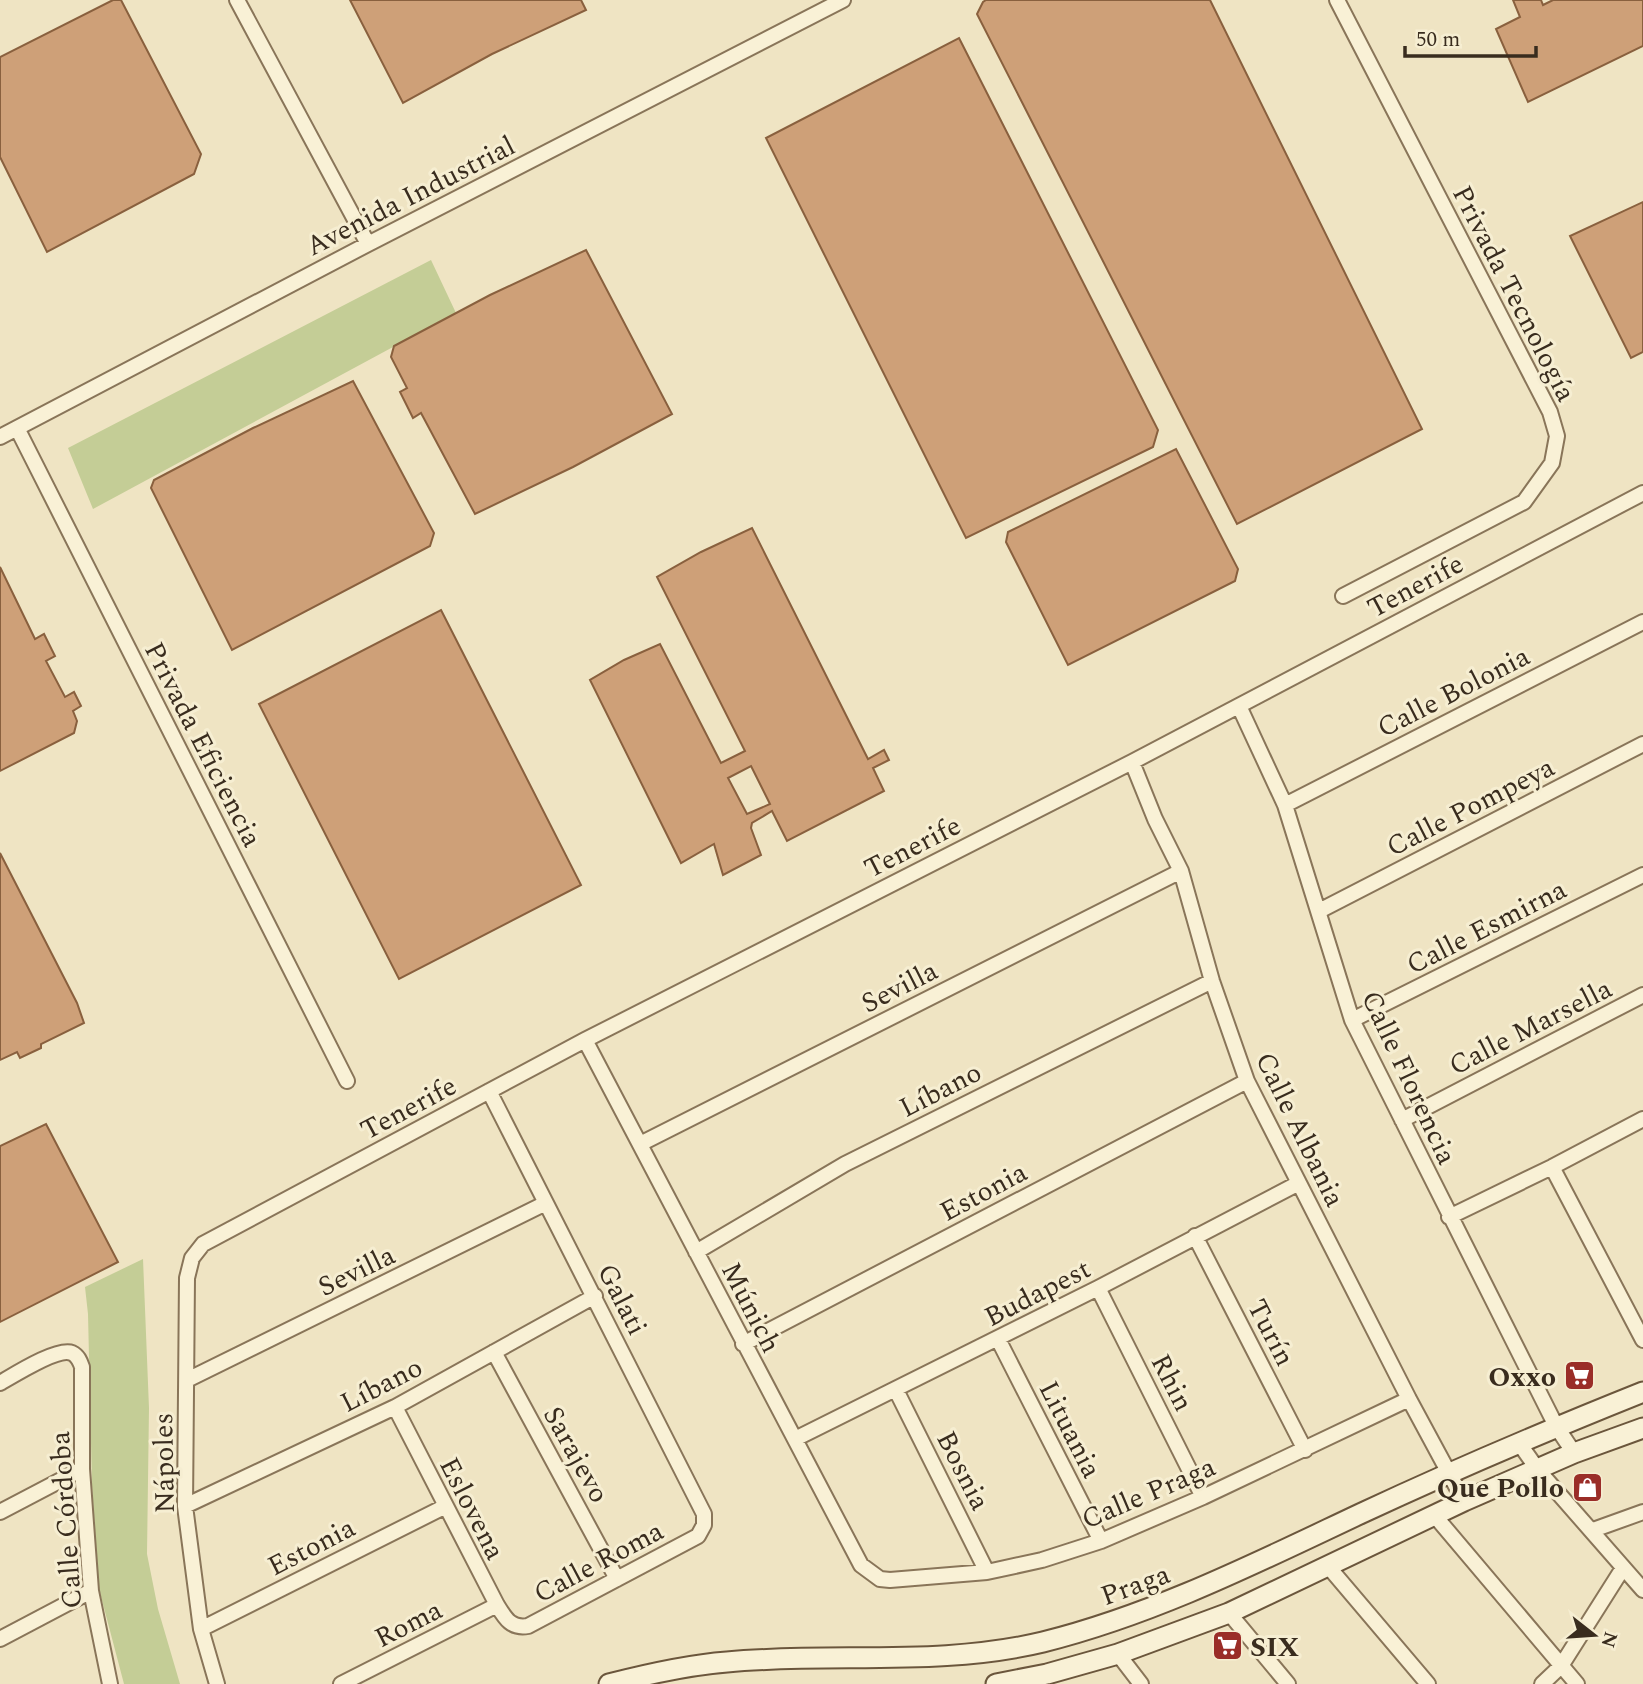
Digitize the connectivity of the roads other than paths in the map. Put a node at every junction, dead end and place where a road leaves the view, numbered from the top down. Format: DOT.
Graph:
graph roads {
  1 [pos="237,0"];
  2 [pos="843,0"];
  3 [pos="1337,0"];
  4 [pos="368,244"];
  5 [pos="17,428"];
  6 [pos="0,437"];
  7 [pos="1643,492"];
  8 [pos="1343,596"];
  9 [pos="1643,622"];
  10 [pos="1239,706"];
  11 [pos="1643,744"];
  12 [pos="1132,762"];
  13 [pos="1285,804"];
  14 [pos="1181,871"];
  15 [pos="1643,875"];
  16 [pos="1319,911"];
  17 [pos="1212,981"];
  18 [pos="1643,995"];
  19 [pos="1352,1020"];
  20 [pos="585,1040"];
  21 [pos="347,1081"];
  22 [pos="1247,1081"];
  23 [pos="489,1091"];
  24 [pos="1643,1119"];
  25 [pos="1402,1121"];
  26 [pos="640,1144"];
  27 [pos="1552,1167"];
  28 [pos="1299,1183"];
  29 [pos="546,1203"];
  30 [pos="1449,1217"];
  31 [pos="1195,1236"];
  32 [pos="203,1244"];
  33 [pos="696,1252"];
  34 [pos="1098,1288"];
  35 [pos="595,1296"];
  36 [pos="998,1339"];
  37 [pos="1643,1340"];
  38 [pos="743,1344"];
  39 [pos="494,1352"];
  40 [pos="187,1380"];
  41 [pos="0,1383"];
  42 [pos="897,1390"];
  43 [pos="1643,1392"];
  44 [pos="1409,1399"];
  45 [pos="395,1408"];
  46 [pos="1556,1426"];
  47 [pos="1643,1427"];
  48 [pos="794,1439"];
  49 [pos="1519,1443"];
  50 [pos="1305,1450"];
  51 [pos="1574,1453"];
  52 [pos="82,1469"];
  53 [pos="1538,1470"];
  54 [pos="1449,1472"];
  55 [pos="1203,1497"];
  56 [pos="1464,1501"];
  57 [pos="185,1506"];
  58 [pos="444,1507"];
  59 [pos="0,1512"];
  60 [pos="1643,1512"];
  61 [pos="1435,1516"];
  62 [pos="702,1531"];
  63 [pos="1593,1531"];
  64 [pos="1101,1541"];
  65 [pos="1327,1565"];
  66 [pos="1623,1567"];
  67 [pos="988,1572"];
  68 [pos="617,1579"];
  69 [pos="890,1580"];
  70 [pos="1643,1590"];
  71 [pos="91,1591"];
  72 [pos="496,1605"];
  73 [pos="1229,1613"];
  74 [pos="515,1626"];
  75 [pos="201,1629"];
  76 [pos="0,1639"];
  77 [pos="1118,1654"];
  78 [pos="1561,1666"];
  79 [pos="676,1677"];
  80 [pos="110,1684"];
  81 [pos="217,1684"];
  82 [pos="341,1684"];
  83 [pos="609,1684"];
  84 [pos="996,1684"];
  85 [pos="1141,1684"];
  86 [pos="1288,1684"];
  87 [pos="1428,1684"];
  88 [pos="1542,1684"];
  89 [pos="1577,1684"];
  1 -- 4 [label="street"];
  2 -- 4 [label="street, Avenida Industrial"];
  3 -- 8 [label="street, Privada Tecnología"];
  4 -- 5 [label="street, Avenida Industrial"];
  5 -- 6 [label="street, Avenida Industrial"];
  5 -- 21 [label="street, Privada Eficiencia"];
  7 -- 10 [label="street, Tenerife"];
  9 -- 13 [label="street, Calle Bolonia"];
  10 -- 12 [label="street, Tenerife"];
  10 -- 13 [label="street, Calle Florencia"];
  11 -- 16 [label="street, Calle Pompeya"];
  12 -- 14 [label="street, Calle Albania"];
  12 -- 20 [label="street, Tenerife"];
  13 -- 16 [label="street, Calle Florencia"];
  14 -- 17 [label="street, Calle Albania"];
  14 -- 26 [label="street, Sevilla"];
  15 -- 19 [label="street, Calle Esmirna"];
  16 -- 19 [label="street, Calle Florencia"];
  17 -- 22 [label="street, Calle Albania"];
  17 -- 33 [label="street, Líbano"];
  18 -- 25 [label="street, Calle Marsella"];
  19 -- 25 [label="street, Calle Florencia"];
  20 -- 23 [label="street, Tenerife"];
  20 -- 26 [label="street, Múnich"];
  22 -- 28 [label="street, Calle Albania"];
  22 -- 38 [label="street, Estonia"];
  23 -- 29 [label="street, Galati"];
  23 -- 32 [label="street, Tenerife"];
  24 -- 27 [label="street"];
  25 -- 30 [label="street, Calle Florencia"];
  26 -- 33 [label="street, Múnich"];
  27 -- 30 [label="street"];
  27 -- 37 [label="street"];
  28 -- 31 [label="street, Budapest"];
  28 -- 44 [label="street, Calle Albania"];
  29 -- 35 [label="street, Galati"];
  29 -- 40 [label="street, Sevilla"];
  30 -- 46 [label="street, Calle Florencia"];
  31 -- 34 [label="street, Budapest"];
  31 -- 50 [label="street, Turín"];
  32 -- 40 [label="street, Nápoles"];
  33 -- 38 [label="street, Múnich"];
  34 -- 36 [label="street, Budapest"];
  34 -- 55 [label="street, Rhin"];
  35 -- 39 [label="street, Líbano"];
  35 -- 62 [label="street, Galati"];
  36 -- 42 [label="street, Budapest"];
  36 -- 64 [label="street, Lituania"];
  38 -- 48 [label="street, Múnich"];
  39 -- 45 [label="street, Líbano"];
  39 -- 68 [label="street, Sarajevo"];
  40 -- 57 [label="street, Nápoles"];
  41 -- 52 [label="street, Calle Córdoba"];
  42 -- 48 [label="street, Budapest"];
  42 -- 67 [label="street, Bosnia"];
  43 -- 46 [label="street, Praga"];
  44 -- 50 [label="street, Calle Praga"];
  44 -- 54 [label="street, Calle Albania"];
  45 -- 57 [label="street, Líbano"];
  45 -- 58 [label="street, Eslovena"];
  46 -- 49 [label="street, Praga"];
  46 -- 51 [label="street, Calle Florencia"];
  47 -- 51 [label="street"];
  48 -- 69 [label="street, Múnich"];
  49 -- 53 [label="street"];
  49 -- 54 [label="street, Praga"];
  50 -- 55 [label="street, Calle Praga"];
  51 -- 53 [label="street"];
  52 -- 59 [label="street"];
  52 -- 71 [label="street, Calle Córdoba"];
  53 -- 56 [label="street"];
  53 -- 63 [label="street"];
  54 -- 56 [label="street, Calle Albania"];
  54 -- 79 [label="street, Praga"];
  55 -- 64 [label="street, Calle Praga"];
  56 -- 61 [label="street"];
  57 -- 75 [label="street, Nápoles"];
  58 -- 72 [label="street, Eslovena"];
  58 -- 75 [label="street, Estonia"];
  60 -- 63 [label="street"];
  61 -- 65 [label="street"];
  61 -- 78 [label="street"];
  62 -- 68 [label="street, Calle Roma"];
  63 -- 66 [label="street"];
  64 -- 67 [label="street, Calle Praga"];
  65 -- 73 [label="street"];
  65 -- 87 [label="street"];
  66 -- 70 [label="street"];
  66 -- 78 [label="street"];
  67 -- 69 [label="street, Calle Praga"];
  68 -- 74 [label="street, Calle Roma"];
  71 -- 76 [label="street"];
  71 -- 80 [label="street, Calle Córdoba"];
  72 -- 74 [label="street, Eslovena"];
  72 -- 82 [label="street, Roma"];
  73 -- 77 [label="street"];
  73 -- 86 [label="street"];
  75 -- 81 [label="street, Nápoles"];
  77 -- 84 [label="street"];
  77 -- 85 [label="street"];
  78 -- 88 [label="street"];
  78 -- 89 [label="street"];
  79 -- 83 [label="street, Praga"];
}
